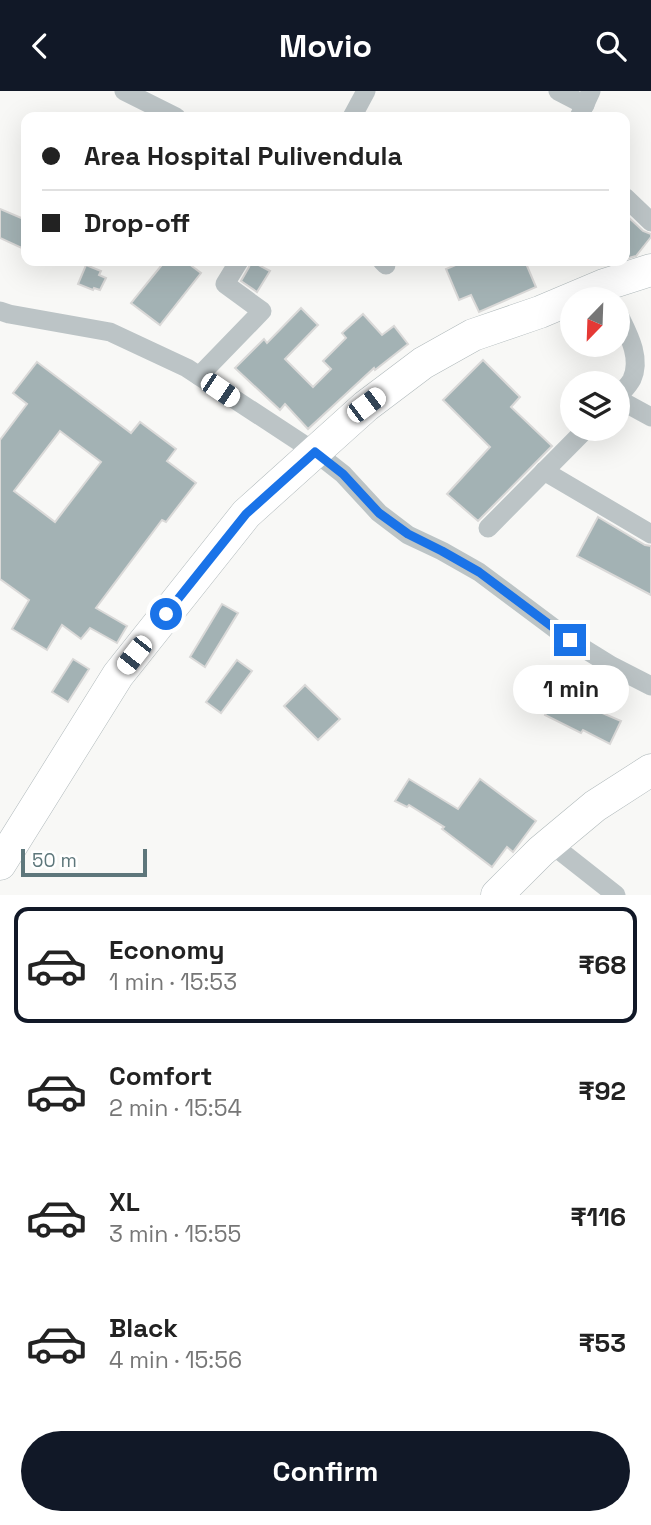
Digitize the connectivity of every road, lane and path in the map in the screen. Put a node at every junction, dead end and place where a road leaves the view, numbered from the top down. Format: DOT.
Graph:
graph roads {
  1 [pos="124,91"];
  2 [pos="366,91"];
  3 [pos="558,91"];
  4 [pos="585,104"];
  5 [pos="166,112"];
  6 [pos="355,112"];
  7 [pos="630,202"];
  8 [pos="651,222"];
  9 [pos="236,266"];
  10 [pos="651,270"];
  11 [pos="617,287"];
  12 [pos="560,306"];
  13 [pos="0,311"];
  14 [pos="630,337"];
  15 [pos="199,376"];
  16 [pos="630,382"];
  17 [pos="630,405"];
  18 [pos="651,417"];
  19 [pos="574,441"];
  20 [pos="315,452"];
  21 [pos="544,471"];
  22 [pos="488,528"];
  23 [pos="651,534"];
  24 [pos="651,686"];
  25 [pos="651,770"];
  26 [pos="550,843"];
  27 [pos="0,864"];
  28 [pos="497,895"];
  29 [pos="616,895"];
  1 -- 5 [label="street"];
  2 -- 6 [label="street"];
  3 -- 4 [label="street"];
  7 -- 8 [label="street"];
  9 -- 15 [label="street"];
  10 -- 11 [label="main road"];
  12 -- 20 [label="main road"];
  13 -- 15 [label="street"];
  14 -- 16 [label="street"];
  15 -- 20 [label="street"];
  17 -- 18 [label="street"];
  19 -- 21 [label="street"];
  20 -- 24 [label="street"];
  20 -- 27 [label="main road"];
  21 -- 22 [label="street"];
  21 -- 23 [label="street"];
  25 -- 26 [label="main road"];
  26 -- 28 [label="main road"];
  26 -- 29 [label="street"];
}
